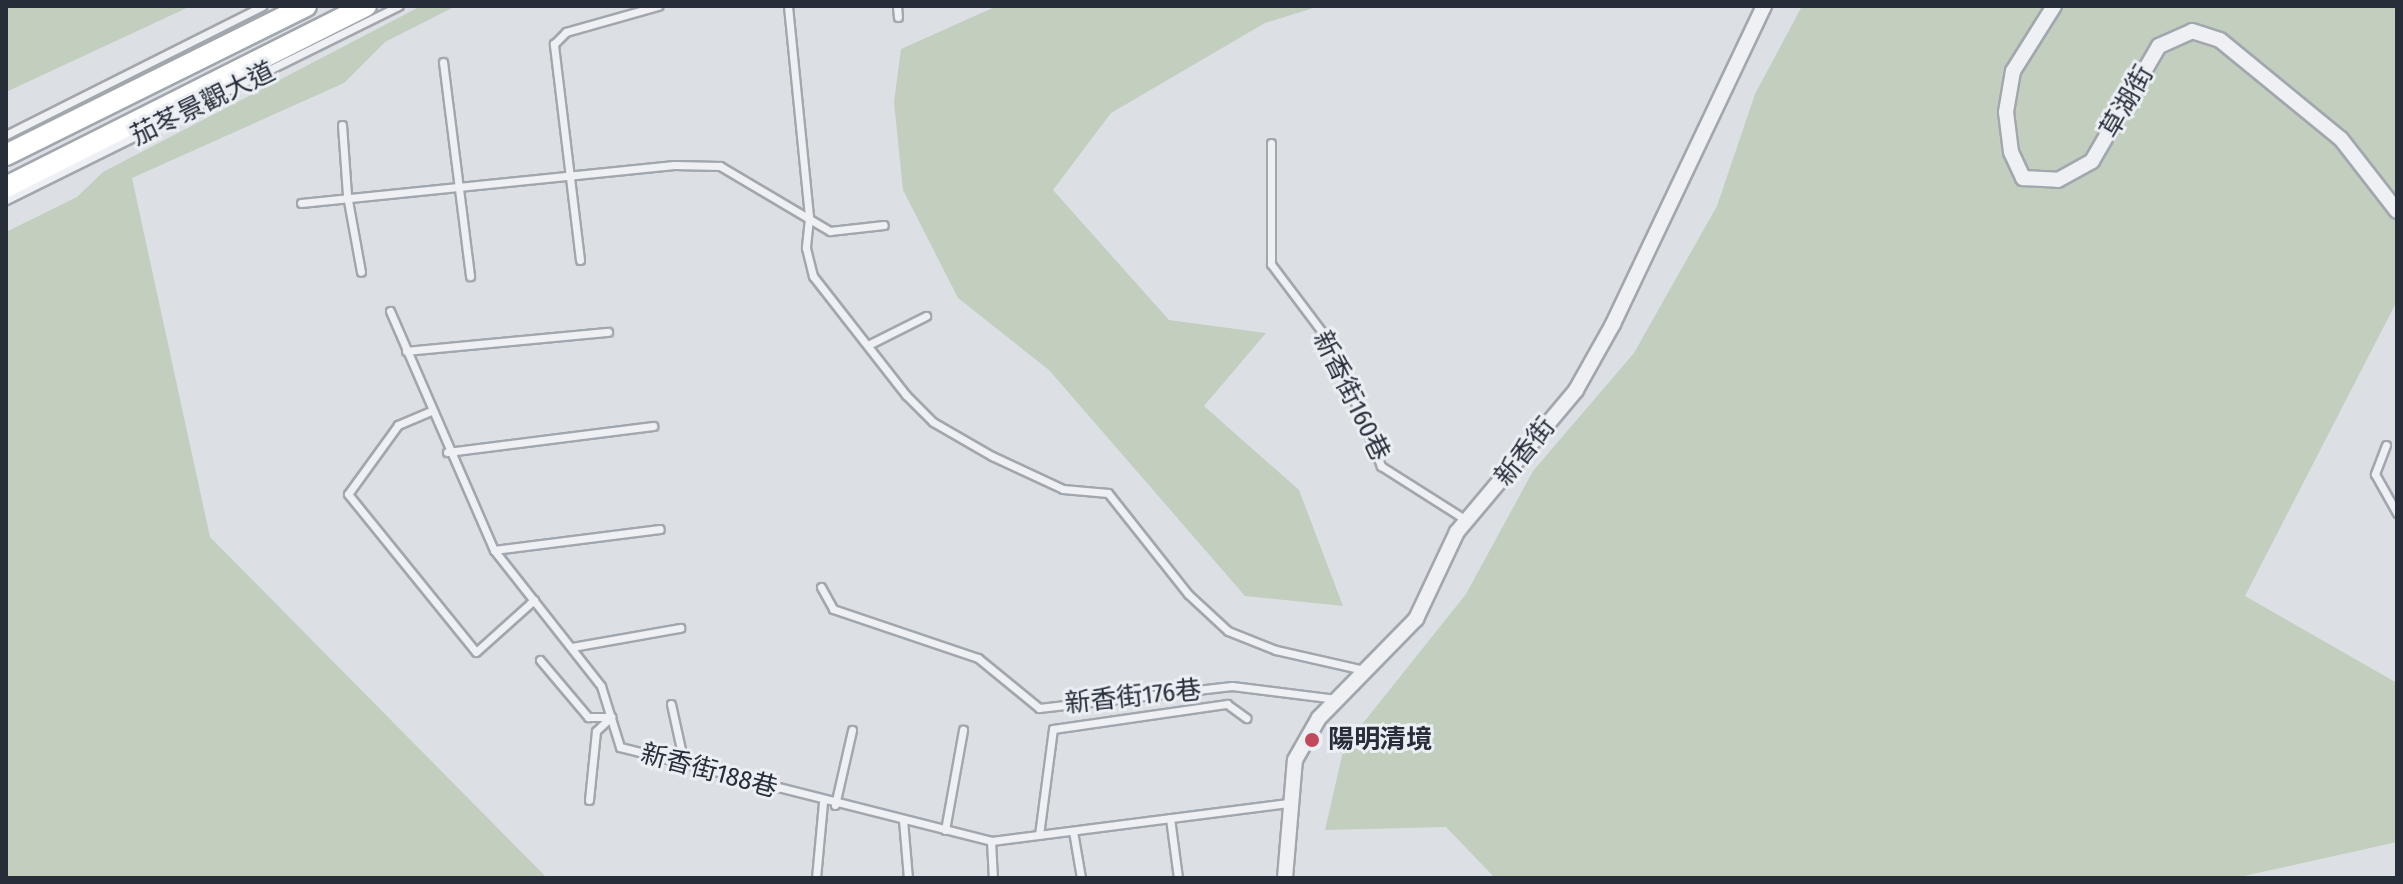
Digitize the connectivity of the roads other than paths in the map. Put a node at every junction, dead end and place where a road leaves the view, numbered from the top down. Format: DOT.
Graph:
graph roads {
  1 [pos="262,6"];
  2 [pos="306,6"];
  3 [pos="366,6"];
  4 [pos="399,6"];
  5 [pos="658,6"];
  6 [pos="788,6"];
  7 [pos="897,6"];
  8 [pos="1764,6"];
  9 [pos="2054,6"];
  10 [pos="898,17"];
  11 [pos="443,62"];
  12 [pos="342,125"];
  13 [pos="6,135"];
  14 [pos="1271,143"];
  15 [pos="6,155"];
  16 [pos="567,178"];
  17 [pos="6,187"];
  18 [pos="456,187"];
  19 [pos="347,195"];
  20 [pos="6,200"];
  21 [pos="301,203"];
  22 [pos="2397,211"];
  23 [pos="809,218"];
  24 [pos="884,225"];
  25 [pos="580,260"];
  26 [pos="361,272"];
  27 [pos="470,276"];
  28 [pos="390,311"];
  29 [pos="926,316"];
  30 [pos="608,332"];
  31 [pos="868,345"];
  32 [pos="406,351"];
  33 [pos="431,411"];
  34 [pos="653,426"];
  35 [pos="2386,445"];
  36 [pos="447,452"];
  37 [pos="2397,513"];
  38 [pos="1468,522"];
  39 [pos="660,529"];
  40 [pos="494,550"];
  41 [pos="821,587"];
  42 [pos="534,600"];
  43 [pos="680,628"];
  44 [pos="572,647"];
  45 [pos="540,660"];
  46 [pos="1369,671"];
  47 [pos="1338,700"];
  48 [pos="671,704"];
  49 [pos="611,717"];
  50 [pos="1246,718"];
  51 [pos="852,730"];
  52 [pos="963,730"];
  53 [pos="684,763"];
  54 [pos="589,800"];
  55 [pos="823,802"];
  56 [pos="1287,803"];
  57 [pos="835,805"];
  58 [pos="1170,818"];
  59 [pos="903,820"];
  60 [pos="945,830"];
  61 [pos="1073,831"];
  62 [pos="1039,835"];
  63 [pos="991,841"];
  64 [pos="816,878"];
  65 [pos="908,878"];
  66 [pos="993,878"];
  67 [pos="1081,878"];
  68 [pos="1178,878"];
  69 [pos="1285,878"];
  1 -- 13 [label="lane"];
  2 -- 15 [label="street, 茄苳景觀大道"];
  3 -- 17 [label="street, 茄苳景觀大道"];
  4 -- 20 [label="lane, 茄苳景觀大道"];
  5 -- 16 [label="lane"];
  6 -- 23 [label="lane"];
  7 -- 10 [label="lane"];
  8 -- 38 [label="street, 新香街"];
  9 -- 22 [label="street, 草湖街"];
  11 -- 18 [label="lane"];
  12 -- 19 [label="lane"];
  14 -- 38 [label="lane, 新香街160巷"];
  16 -- 18 [label="lane"];
  16 -- 23 [label="lane"];
  16 -- 25 [label="lane"];
  18 -- 19 [label="lane"];
  18 -- 27 [label="lane"];
  19 -- 21 [label="lane"];
  19 -- 26 [label="lane"];
  23 -- 24 [label="lane"];
  23 -- 31 [label="lane"];
  28 -- 32 [label="lane, 新香街188巷"];
  29 -- 31 [label="lane"];
  30 -- 32 [label="lane"];
  31 -- 46 [label="lane"];
  32 -- 33 [label="lane, 新香街188巷"];
  33 -- 36 [label="lane, 新香街188巷"];
  33 -- 42 [label="lane"];
  34 -- 36 [label="lane"];
  35 -- 37 [label="lane"];
  36 -- 40 [label="lane, 新香街188巷"];
  38 -- 46 [label="street, 新香街"];
  39 -- 40 [label="lane"];
  40 -- 42 [label="lane, 新香街188巷"];
  41 -- 47 [label="lane, 新香街176巷"];
  42 -- 44 [label="lane, 新香街188巷"];
  43 -- 44 [label="lane"];
  44 -- 49 [label="lane, 新香街188巷"];
  45 -- 49 [label="lane"];
  46 -- 47 [label="street, 新香街"];
  47 -- 56 [label="street, 新香街"];
  48 -- 53 [label="lane"];
  49 -- 53 [label="lane, 新香街188巷"];
  49 -- 54 [label="lane"];
  50 -- 62 [label="lane"];
  51 -- 57 [label="lane"];
  52 -- 60 [label="lane"];
  53 -- 55 [label="lane, 新香街188巷"];
  55 -- 57 [label="lane, 新香街188巷"];
  55 -- 64 [label="lane"];
  56 -- 58 [label="lane, 新香街188巷"];
  56 -- 69 [label="street, 新香街"];
  57 -- 59 [label="lane, 新香街188巷"];
  58 -- 61 [label="lane, 新香街188巷"];
  58 -- 68 [label="lane"];
  59 -- 60 [label="lane, 新香街188巷"];
  59 -- 65 [label="lane"];
  60 -- 63 [label="lane, 新香街188巷"];
  61 -- 62 [label="lane, 新香街188巷"];
  61 -- 67 [label="lane"];
  62 -- 63 [label="lane, 新香街188巷"];
  63 -- 66 [label="lane"];
}
